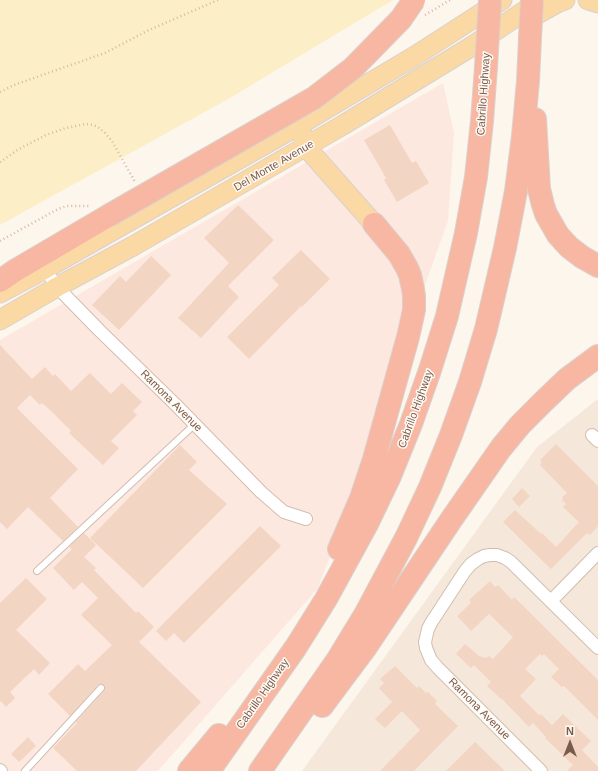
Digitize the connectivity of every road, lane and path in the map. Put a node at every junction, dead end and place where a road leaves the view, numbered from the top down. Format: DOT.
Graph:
graph roads {
  1 [pos="218,0"];
  2 [pos="414,0"];
  3 [pos="490,0"];
  4 [pos="502,0"];
  5 [pos="532,0"];
  6 [pos="542,0"];
  7 [pos="565,0"];
  8 [pos="588,0"];
  9 [pos="598,3"];
  10 [pos="530,38"];
  11 [pos="474,45"];
  12 [pos="0,92"];
  13 [pos="299,125"];
  14 [pos="306,147"];
  15 [pos="0,162"];
  16 [pos="137,184"];
  17 [pos="102,211"];
  18 [pos="374,224"];
  19 [pos="0,241"];
  20 [pos="598,266"];
  21 [pos="45,269"];
  22 [pos="0,281"];
  23 [pos="58,287"];
  24 [pos="0,292"];
  25 [pos="0,320"];
  26 [pos="598,356"];
  27 [pos="195,424"];
  28 [pos="306,519"];
  29 [pos="598,553"];
  30 [pos="37,571"];
  31 [pos="550,601"];
  32 [pos="312,623"];
  33 [pos="296,646"];
  34 [pos="598,648"];
  35 [pos="102,688"];
  36 [pos="274,752"];
  37 [pos="25,771"];
  38 [pos="189,771"];
  39 [pos="209,771"];
  40 [pos="260,771"];
  41 [pos="541,771"];
  1 -- 12 [label="path"];
  2 -- 17 [label="highway, bridge"];
  3 -- 32 [label="highway, Cabrillo Highway, bridge"];
  4 -- 13 [label="main road, Del Monte Avenue"];
  5 -- 10 [label="highway, bridge"];
  6 -- 11 [label="main road, Del Monte Avenue"];
  7 -- 11 [label="main road"];
  8 -- 9 [label="main road"];
  10 -- 20 [label="highway"];
  10 -- 36 [label="highway"];
  11 -- 14 [label="main road, Del Monte Avenue"];
  13 -- 14 [label="main road"];
  13 -- 21 [label="main road, Del Monte Avenue"];
  14 -- 18 [label="main road"];
  14 -- 23 [label="main road, Del Monte Avenue"];
  15 -- 16 [label="path"];
  17 -- 19 [label="path"];
  17 -- 22 [label="highway"];
  18 -- 32 [label="highway"];
  21 -- 23 [label="street, Ramona Avenue"];
  21 -- 24 [label="main road, Del Monte Avenue"];
  23 -- 25 [label="main road, Del Monte Avenue"];
  23 -- 27 [label="street, Ramona Avenue"];
  26 -- 36 [label="highway"];
  27 -- 28 [label="street, Ramona Avenue"];
  27 -- 30 [label="lane"];
  29 -- 31 [label="street"];
  31 -- 34 [label="street"];
  31 -- 41 [label="street, Ramona Avenue"];
  32 -- 33 [label="highway, Cabrillo Highway"];
  33 -- 38 [label="highway"];
  33 -- 39 [label="highway, Cabrillo Highway"];
  35 -- 37 [label="lane"];
  36 -- 40 [label="highway"];
}
